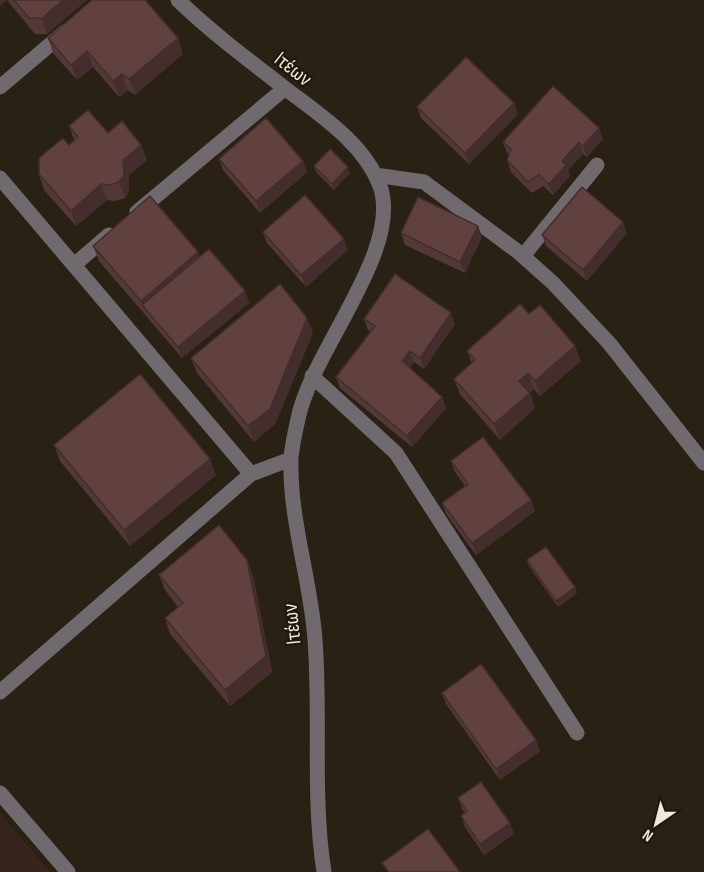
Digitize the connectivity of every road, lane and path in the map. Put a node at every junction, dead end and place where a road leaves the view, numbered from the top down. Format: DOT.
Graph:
graph roads {
  1 [pos="178,0"];
  2 [pos="77,22"];
  3 [pos="0,87"];
  4 [pos="284,88"];
  5 [pos="597,165"];
  6 [pos="375,175"];
  7 [pos="0,178"];
  8 [pos="523,256"];
  9 [pos="74,265"];
  10 [pos="312,376"];
  11 [pos="291,459"];
  12 [pos="704,463"];
  13 [pos="251,474"];
  14 [pos="0,693"];
  15 [pos="577,733"];
  16 [pos="0,793"];
  17 [pos="68,872"];
  18 [pos="324,872"];
  1 -- 4 [label="street, Ιτέων"];
  2 -- 3 [label="street"];
  4 -- 6 [label="street, Ιτέων"];
  4 -- 9 [label="street"];
  5 -- 8 [label="street"];
  6 -- 8 [label="street"];
  6 -- 10 [label="street, Ιτέων"];
  7 -- 9 [label="street"];
  8 -- 12 [label="street"];
  9 -- 13 [label="street"];
  10 -- 11 [label="street, Ιτέων"];
  10 -- 15 [label="street"];
  11 -- 13 [label="street"];
  11 -- 18 [label="street, Ιτέων"];
  13 -- 14 [label="street"];
  16 -- 17 [label="street"];
}
